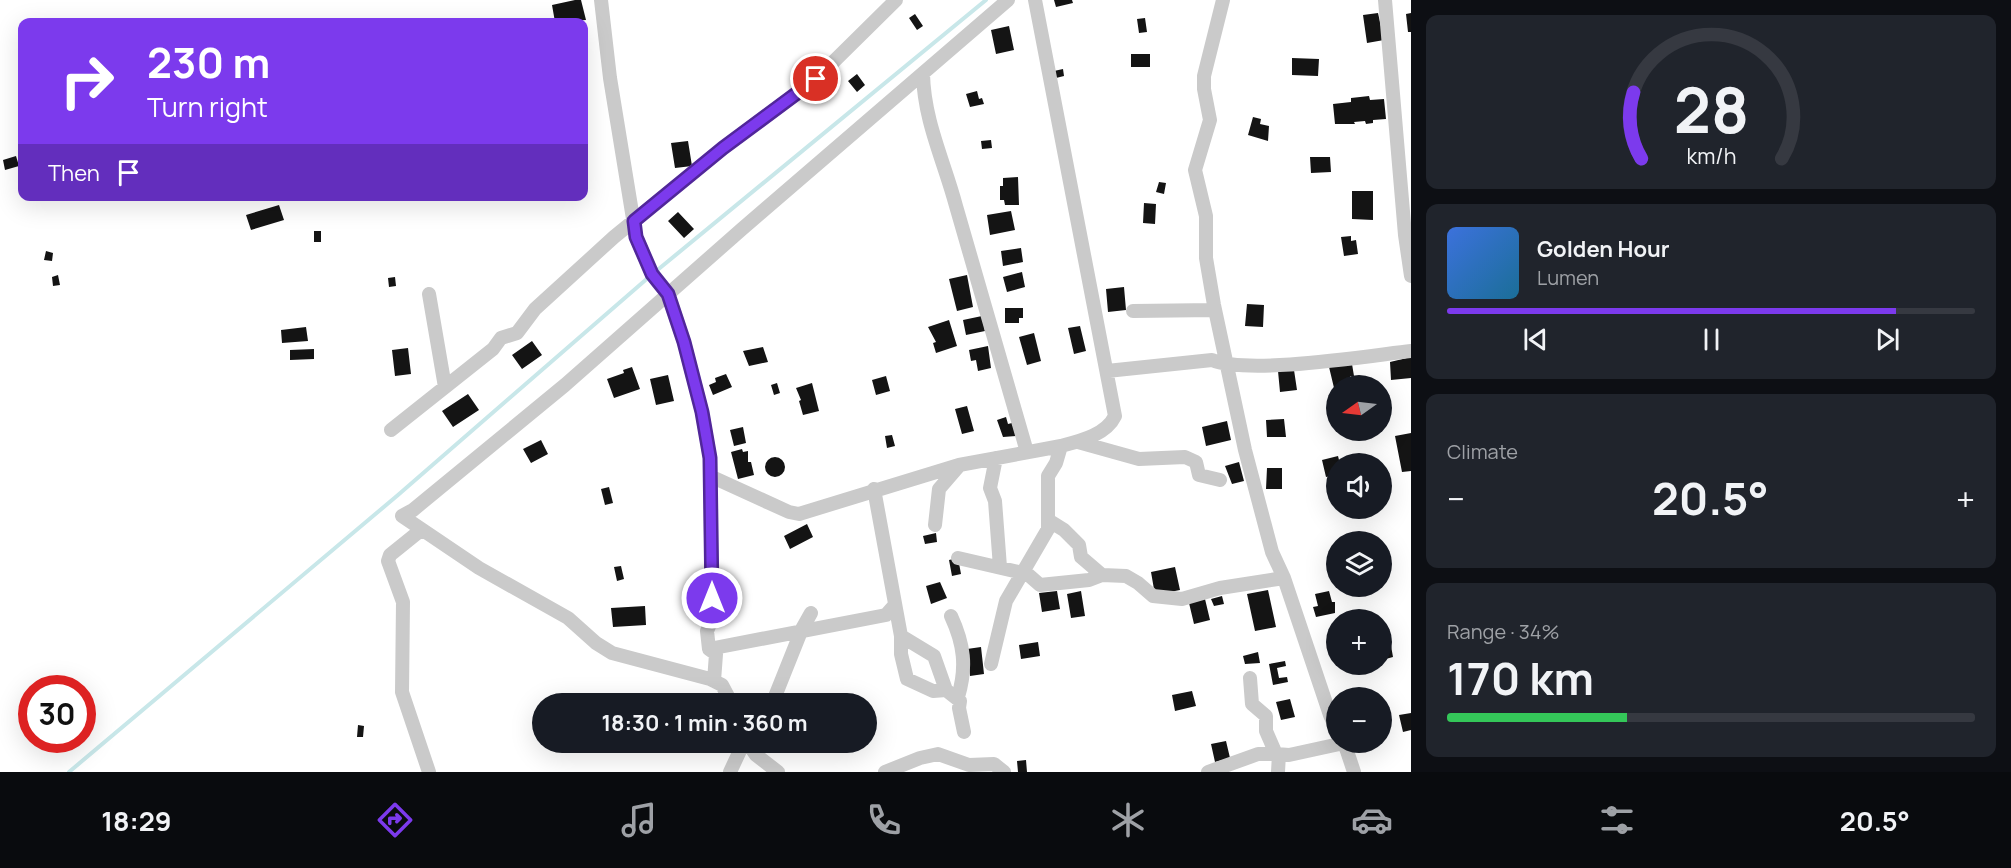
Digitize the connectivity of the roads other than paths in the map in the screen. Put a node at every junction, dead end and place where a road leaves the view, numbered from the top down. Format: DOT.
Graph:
graph roads {
  1 [pos="601,0"];
  2 [pos="896,0"];
  3 [pos="1008,0"];
  4 [pos="1035,0"];
  5 [pos="1223,0"];
  6 [pos="1385,0"];
  7 [pos="923,74"];
  8 [pos="634,221"];
  9 [pos="1411,276"];
  10 [pos="429,294"];
  11 [pos="668,294"];
  12 [pos="1215,310"];
  13 [pos="1133,311"];
  14 [pos="1411,351"];
  15 [pos="1227,366"];
  16 [pos="1107,371"];
  17 [pos="445,387"];
  18 [pos="391,430"];
  19 [pos="1078,442"];
  20 [pos="1061,446"];
  21 [pos="1027,452"];
  22 [pos="996,458"];
  23 [pos="959,465"];
  24 [pos="711,476"];
  25 [pos="1220,480"];
  26 [pos="874,489"];
  27 [pos="1047,520"];
  28 [pos="935,525"];
  29 [pos="421,530"];
  30 [pos="958,558"];
  31 [pos="1000,567"];
  32 [pos="1023,572"];
  33 [pos="1102,575"];
  34 [pos="1284,578"];
  35 [pos="894,606"];
  36 [pos="811,613"];
  37 [pos="951,616"];
  38 [pos="802,629"];
  39 [pos="901,636"];
  40 [pos="709,649"];
  41 [pos="991,664"];
  42 [pos="1250,678"];
  43 [pos="714,681"];
  44 [pos="726,693"];
  45 [pos="776,693"];
  46 [pos="952,694"];
  47 [pos="1326,703"];
  48 [pos="964,732"];
  49 [pos="1326,747"];
  50 [pos="740,753"];
  51 [pos="754,753"];
  52 [pos="1347,753"];
  53 [pos="1277,754"];
  54 [pos="429,772"];
  55 [pos="730,772"];
  56 [pos="778,772"];
  57 [pos="885,772"];
  58 [pos="1004,772"];
  59 [pos="1208,772"];
  60 [pos="1278,772"];
  61 [pos="1354,772"];
  1 -- 8 [label="street"];
  2 -- 8 [label="street"];
  3 -- 7 [label="street"];
  4 -- 16 [label="street"];
  5 -- 12 [label="street"];
  6 -- 9 [label="street"];
  7 -- 11 [label="street"];
  7 -- 21 [label="street"];
  8 -- 11 [label="street"];
  8 -- 17 [label="street"];
  10 -- 17 [label="street"];
  11 -- 24 [label="street"];
  11 -- 29 [label="street"];
  12 -- 13 [label="street"];
  12 -- 15 [label="street"];
  14 -- 15 [label="street"];
  15 -- 16 [label="street"];
  15 -- 34 [label="street"];
  16 -- 19 [label="street"];
  17 -- 18 [label="street"];
  19 -- 20 [label="street"];
  19 -- 25 [label="street"];
  20 -- 21 [label="street"];
  20 -- 27 [label="street"];
  21 -- 22 [label="street"];
  22 -- 23 [label="street"];
  22 -- 31 [label="street"];
  23 -- 26 [label="street"];
  23 -- 28 [label="street"];
  24 -- 26 [label="street"];
  24 -- 40 [label="street"];
  26 -- 35 [label="street"];
  27 -- 32 [label="street"];
  27 -- 33 [label="street"];
  29 -- 43 [label="street"];
  29 -- 54 [label="street"];
  30 -- 31 [label="street"];
  31 -- 32 [label="street"];
  32 -- 33 [label="street"];
  32 -- 41 [label="street"];
  33 -- 34 [label="street"];
  34 -- 47 [label="street"];
  35 -- 38 [label="street"];
  35 -- 39 [label="street"];
  36 -- 38 [label="street"];
  37 -- 46 [label="street"];
  38 -- 40 [label="street"];
  38 -- 45 [label="street"];
  39 -- 46 [label="street"];
  39 -- 46 [label="street"];
  40 -- 43 [label="street"];
  42 -- 53 [label="street"];
  43 -- 44 [label="street"];
  46 -- 48 [label="street"];
  49 -- 53 [label="street"];
  50 -- 55 [label="street"];
  51 -- 56 [label="street"];
  52 -- 61 [label="street"];
  53 -- 59 [label="street"];
  53 -- 60 [label="street"];
  57 -- 58 [label="street"];
}
